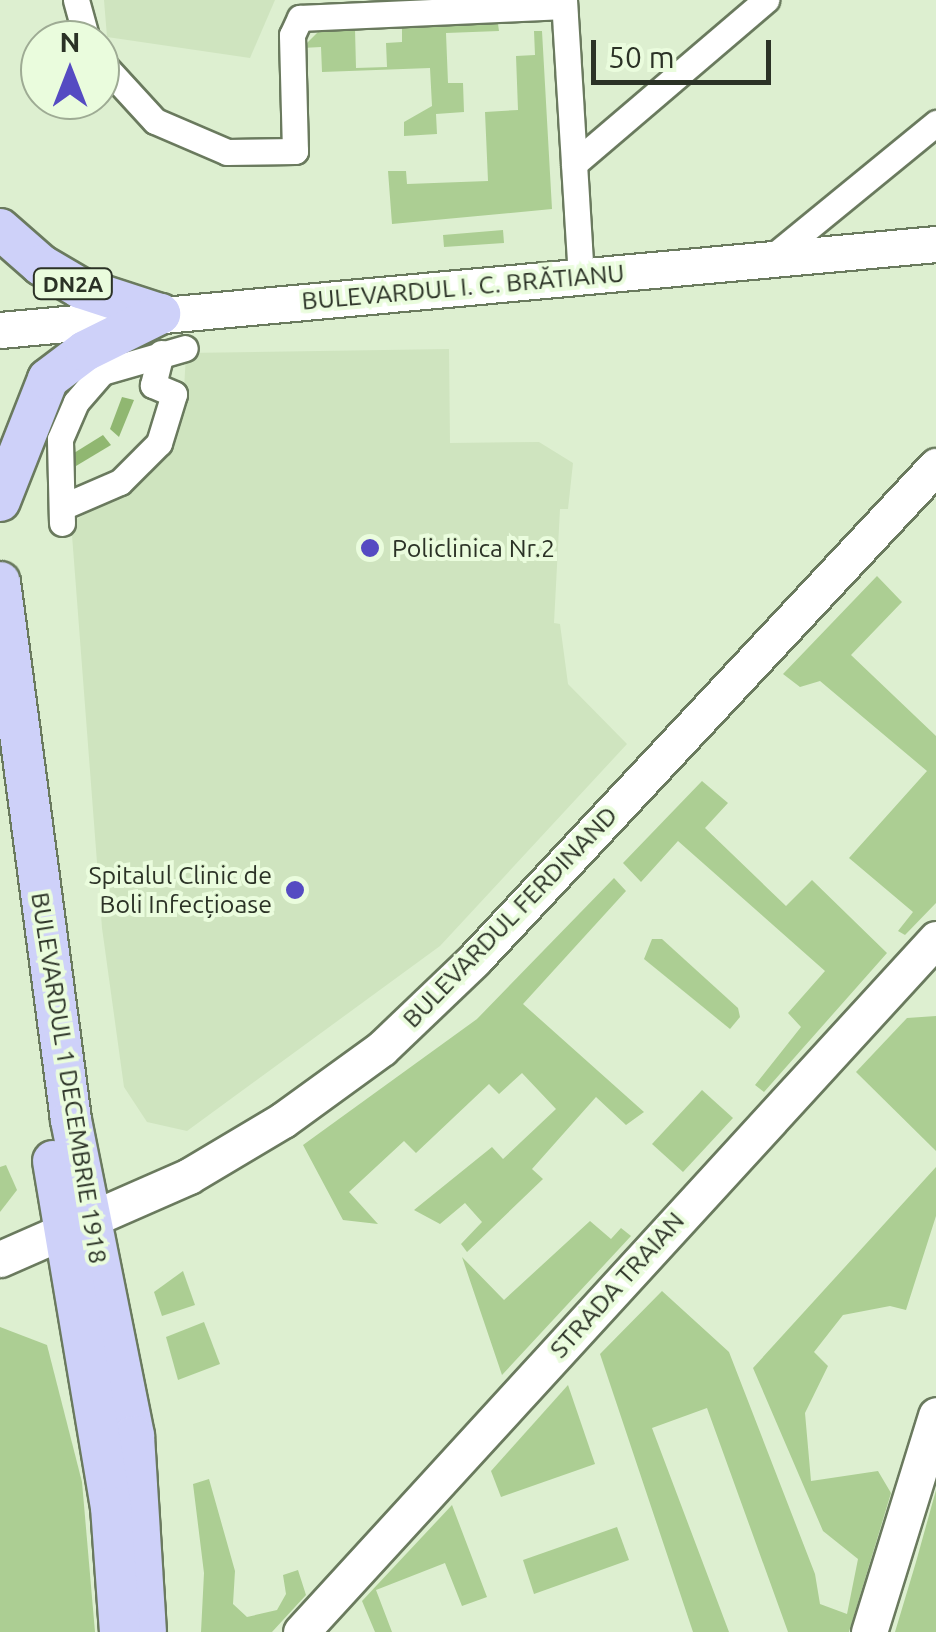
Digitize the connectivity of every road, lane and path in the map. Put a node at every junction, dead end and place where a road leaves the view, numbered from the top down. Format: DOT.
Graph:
graph roads {
  1 [pos="766,0"];
  2 [pos="566,2"];
  3 [pos="120,84"];
  4 [pos="936,123"];
  5 [pos="574,164"];
  6 [pos="0,229"];
  7 [pos="932,247"];
  8 [pos="768,260"];
  9 [pos="582,276"];
  10 [pos="0,330"];
  11 [pos="169,338"];
  12 [pos="936,466"];
  13 [pos="0,501"];
  14 [pos="0,582"];
  15 [pos="0,746"];
  16 [pos="936,940"];
  17 [pos="74,1226"];
  18 [pos="0,1259"];
  19 [pos="936,1415"];
  20 [pos="120,1632"];
  21 [pos="146,1632"];
  22 [pos="301,1632"];
  23 [pos="869,1632"];
  1 -- 5 [label="street"];
  2 -- 3 [label="street"];
  2 -- 5 [label="street"];
  4 -- 8 [label="street"];
  5 -- 9 [label="street"];
  6 -- 11 [label="main road, DN2A"];
  7 -- 8 [label="main road, BULEVARDUL I. C. BRĂTIANU"];
  8 -- 9 [label="main road, BULEVARDUL I. C. BRĂTIANU"];
  9 -- 11 [label="main road, BULEVARDUL I. C. BRĂTIANU"];
  10 -- 11 [label="main road, BULEVARDUL I. C. BRĂTIANU"];
  11 -- 11 [label="street"];
  11 -- 13 [label="main road"];
  12 -- 17 [label="main road, BULEVARDUL FERDINAND"];
  14 -- 17 [label="main road, BULEVARDUL 1 DECEMBRIE 1918"];
  15 -- 17 [label="main road, BULEVARDUL 1 DECEMBRIE 1918"];
  16 -- 22 [label="main road, STRADA TRAIAN"];
  17 -- 18 [label="main road, BULEVARDUL FERDINAND"];
  17 -- 20 [label="main road, BULEVARDUL 1 DECEMBRIE 1918"];
  17 -- 21 [label="main road, BULEVARDUL 1 DECEMBRIE 1918"];
  19 -- 23 [label="main road"];
}
